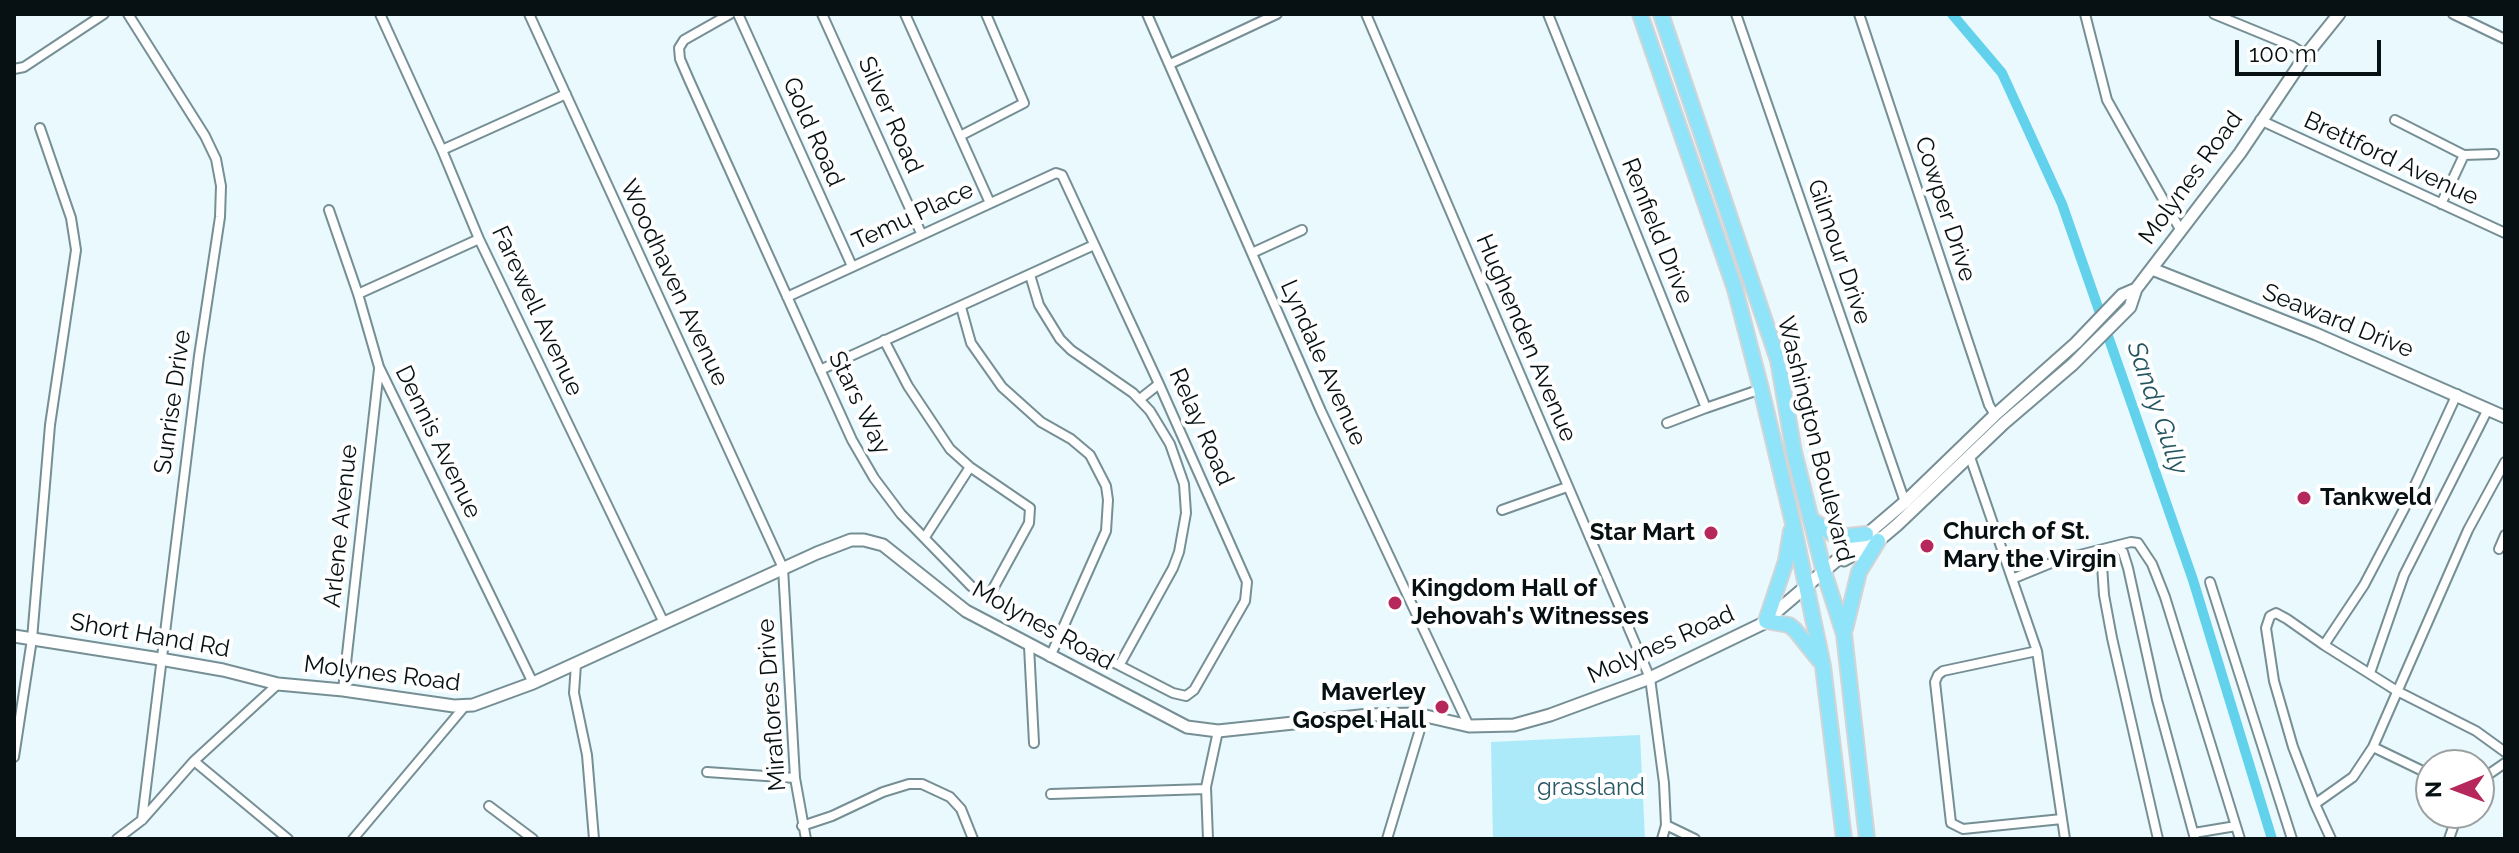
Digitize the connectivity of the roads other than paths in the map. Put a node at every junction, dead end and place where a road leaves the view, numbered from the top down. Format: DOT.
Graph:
graph roads {
  1 [pos="104,14"];
  2 [pos="128,14"];
  3 [pos="380,14"];
  4 [pos="529,14"];
  5 [pos="730,14"];
  6 [pos="738,14"];
  7 [pos="822,14"];
  8 [pos="905,14"];
  9 [pos="986,14"];
  10 [pos="1147,14"];
  11 [pos="1277,14"];
  12 [pos="1366,14"];
  13 [pos="1548,14"];
  14 [pos="1640,14"];
  15 [pos="1661,14"];
  16 [pos="1736,14"];
  17 [pos="1859,14"];
  18 [pos="2085,14"];
  19 [pos="2214,14"];
  20 [pos="2339,14"];
  21 [pos="2453,14"];
  22 [pos="2505,39"];
  23 [pos="2306,55"];
  24 [pos="1170,64"];
  25 [pos="14,69"];
  26 [pos="566,94"];
  27 [pos="2260,120"];
  28 [pos="2395,120"];
  29 [pos="40,128"];
  30 [pos="960,136"];
  31 [pos="442,150"];
  32 [pos="2494,154"];
  33 [pos="2464,155"];
  34 [pos="1056,173"];
  35 [pos="990,203"];
  36 [pos="2441,204"];
  37 [pos="329,210"];
  38 [pos="1302,230"];
  39 [pos="2181,231"];
  40 [pos="921,233"];
  41 [pos="2505,233"];
  42 [pos="479,239"];
  43 [pos="1094,245"];
  44 [pos="1252,253"];
  45 [pos="852,266"];
  46 [pos="2152,269"];
  47 [pos="1030,275"];
  48 [pos="2136,289"];
  49 [pos="358,294"];
  50 [pos="787,297"];
  51 [pos="961,307"];
  52 [pos="884,340"];
  53 [pos="379,367"];
  54 [pos="820,370"];
  55 [pos="1159,384"];
  56 [pos="1761,389"];
  57 [pos="2457,394"];
  58 [pos="1140,399"];
  59 [pos="1706,408"];
  60 [pos="2488,409"];
  61 [pos="1995,415"];
  62 [pos="2505,417"];
  63 [pos="1667,423"];
  64 [pos="1970,457"];
  65 [pos="2505,462"];
  66 [pos="970,467"];
  67 [pos="1203,481"];
  68 [pos="1567,487"];
  69 [pos="1185,493"];
  70 [pos="1905,502"];
  71 [pos="1502,510"];
  72 [pos="1792,519"];
  73 [pos="1812,520"];
  74 [pos="2505,535"];
  75 [pos="925,537"];
  76 [pos="1872,537"];
  77 [pos="2117,547"];
  78 [pos="2499,549"];
  79 [pos="2101,550"];
  80 [pos="783,568"];
  81 [pos="1824,572"];
  82 [pos="2012,579"];
  83 [pos="2210,582"];
  84 [pos="1807,587"];
  85 [pos="988,598"];
  86 [pos="1766,621"];
  87 [pos="664,623"];
  88 [pos="1844,634"];
  89 [pos="1060,635"];
  90 [pos="14,636"];
  91 [pos="32,639"];
  92 [pos="2324,645"];
  93 [pos="1029,646"];
  94 [pos="2037,651"];
  95 [pos="1050,657"];
  96 [pos="160,659"];
  97 [pos="576,664"];
  98 [pos="1120,664"];
  99 [pos="1823,666"];
  100 [pos="2370,673"];
  101 [pos="1650,678"];
  102 [pos="533,683"];
  103 [pos="278,684"];
  104 [pos="343,690"];
  105 [pos="2397,691"];
  106 [pos="1186,696"];
  107 [pos="465,706"];
  108 [pos="1424,716"];
  109 [pos="1469,726"];
  110 [pos="1218,731"];
  111 [pos="1034,743"];
  112 [pos="2373,747"];
  113 [pos="2505,752"];
  114 [pos="14,757"];
  115 [pos="194,761"];
  116 [pos="2415,767"];
  117 [pos="707,772"];
  118 [pos="795,778"];
  119 [pos="1206,789"];
  120 [pos="1051,794"];
  121 [pos="2315,804"];
  122 [pos="489,806"];
  123 [pos="2062,819"];
  124 [pos="142,820"];
  125 [pos="1666,825"];
  126 [pos="802,826"];
  127 [pos="2236,826"];
  128 [pos="2195,836"];
  129 [pos="117,839"];
  130 [pos="288,839"];
  131 [pos="353,839"];
  132 [pos="533,839"];
  133 [pos="594,839"];
  134 [pos="806,839"];
  135 [pos="973,839"];
  136 [pos="1208,839"];
  137 [pos="1387,839"];
  138 [pos="1662,839"];
  139 [pos="1695,839"];
  140 [pos="1844,839"];
  141 [pos="1867,839"];
  142 [pos="2065,839"];
  143 [pos="2158,839"];
  144 [pos="2240,839"];
  145 [pos="2292,839"];
  146 [pos="2331,839"];
  1 -- 25 [label="street"];
  2 -- 96 [label="street, Sunrise Drive"];
  3 -- 31 [label="street, Farewell Avenue"];
  4 -- 26 [label="street, Woodhaven Avenue"];
  5 -- 50 [label="street, Stars Way"];
  6 -- 45 [label="street, Gold Road"];
  7 -- 40 [label="street, Silver Road"];
  8 -- 30 [label="street"];
  9 -- 30 [label="street"];
  10 -- 24 [label="street, Lyndale Avenue"];
  11 -- 24 [label="street"];
  12 -- 68 [label="street, Hughenden Avenue"];
  13 -- 59 [label="street, Renfield Drive"];
  14 -- 56 [label="highway, Washington Boulevard"];
  15 -- 73 [label="highway, Washington Boulevard"];
  16 -- 70 [label="street, Gilmour Drive"];
  17 -- 61 [label="street, Cowper Drive"];
  18 -- 39 [label="street"];
  19 -- 23 [label="street"];
  20 -- 23 [label="main road, Molynes Road"];
  21 -- 22 [label="street"];
  23 -- 27 [label="main road, Molynes Road"];
  24 -- 44 [label="street, Lyndale Avenue"];
  26 -- 31 [label="street"];
  26 -- 80 [label="street, Woodhaven Avenue"];
  27 -- 36 [label="street, Brettford Avenue"];
  27 -- 39 [label="main road, Molynes Road"];
  28 -- 33 [label="street"];
  29 -- 91 [label="street"];
  30 -- 35 [label="street"];
  31 -- 42 [label="street, Farewell Avenue"];
  32 -- 33 [label="street"];
  33 -- 36 [label="street"];
  34 -- 35 [label="street, Temu Place"];
  34 -- 43 [label="street, Relay Road"];
  35 -- 40 [label="street, Temu Place"];
  36 -- 41 [label="street, Brettford Avenue"];
  37 -- 49 [label="street, Dennis Avenue"];
  38 -- 44 [label="street"];
  39 -- 46 [label="main road, Molynes Road"];
  40 -- 45 [label="street, Temu Place"];
  42 -- 49 [label="street"];
  42 -- 87 [label="street, Farewell Avenue"];
  43 -- 47 [label="street"];
  43 -- 55 [label="street, Relay Road"];
  44 -- 109 [label="street, Lyndale Avenue"];
  45 -- 50 [label="street, Temu Place"];
  46 -- 48 [label="main road, Molynes Road"];
  46 -- 57 [label="main road, Seaward Drive"];
  47 -- 51 [label="street"];
  47 -- 58 [label="street"];
  48 -- 61 [label="main road, Molynes Road"];
  48 -- 64 [label="main road, Molynes Road"];
  49 -- 53 [label="street, Dennis Avenue"];
  50 -- 54 [label="street, Stars Way"];
  51 -- 52 [label="street"];
  51 -- 89 [label="street"];
  52 -- 54 [label="street"];
  52 -- 66 [label="street"];
  53 -- 102 [label="street, Dennis Avenue"];
  53 -- 104 [label="street, Arlene Avenue"];
  54 -- 75 [label="street, Stars Way"];
  55 -- 58 [label="street"];
  55 -- 67 [label="street, Relay Road"];
  56 -- 59 [label="street"];
  56 -- 72 [label="highway, Washington Boulevard"];
  57 -- 60 [label="main road, Seaward Drive"];
  57 -- 92 [label="street"];
  58 -- 69 [label="street"];
  59 -- 63 [label="street"];
  60 -- 62 [label="main road, Seaward Drive"];
  60 -- 100 [label="street"];
  61 -- 70 [label="main road, Molynes Road"];
  64 -- 76 [label="main road, Molynes Road"];
  64 -- 82 [label="street"];
  65 -- 105 [label="street"];
  66 -- 75 [label="street"];
  66 -- 85 [label="street"];
  67 -- 69 [label="street"];
  67 -- 106 [label="street, Relay Road"];
  68 -- 71 [label="street"];
  68 -- 101 [label="street, Hughenden Avenue"];
  69 -- 98 [label="street"];
  70 -- 76 [label="main road, Molynes Road"];
  72 -- 84 [label="highway, Washington Boulevard"];
  72 -- 86 [label="highway"];
  73 -- 76 [label="highway"];
  73 -- 81 [label="highway, Washington Boulevard"];
  74 -- 78 [label="street"];
  75 -- 85 [label="street, Stars Way"];
  76 -- 81 [label="main road, Molynes Road"];
  76 -- 88 [label="highway"];
  77 -- 79 [label="street"];
  77 -- 127 [label="street"];
  77 -- 128 [label="street"];
  79 -- 82 [label="street"];
  79 -- 143 [label="street"];
  80 -- 87 [label="main road, Molynes Road"];
  80 -- 93 [label="main road, Molynes Road"];
  80 -- 118 [label="street, Miraflores Drive"];
  81 -- 84 [label="main road, Molynes Road"];
  81 -- 88 [label="highway, Washington Boulevard"];
  82 -- 94 [label="street"];
  83 -- 145 [label="street"];
  84 -- 86 [label="main road, Molynes Road"];
  84 -- 99 [label="highway, Washington Boulevard"];
  85 -- 89 [label="street, Stars Way"];
  86 -- 99 [label="highway"];
  86 -- 101 [label="main road, Molynes Road"];
  87 -- 97 [label="main road, Molynes Road"];
  88 -- 141 [label="highway, Washington Boulevard"];
  89 -- 95 [label="street"];
  89 -- 98 [label="street, Stars Way"];
  90 -- 91 [label="main road, Short Hand Rd"];
  91 -- 96 [label="main road, Short Hand Rd"];
  91 -- 114 [label="street"];
  92 -- 100 [label="street"];
  92 -- 121 [label="street"];
  93 -- 95 [label="main road, Molynes Road"];
  93 -- 111 [label="street"];
  94 -- 123 [label="street"];
  94 -- 123 [label="street"];
  95 -- 110 [label="main road, Molynes Road"];
  96 -- 103 [label="main road, Short Hand Rd"];
  96 -- 124 [label="street, Sunrise Drive"];
  97 -- 102 [label="main road, Molynes Road"];
  97 -- 133 [label="street"];
  98 -- 106 [label="street, Stars Way"];
  99 -- 140 [label="highway, Washington Boulevard"];
  100 -- 105 [label="street"];
  101 -- 109 [label="main road, Molynes Road"];
  101 -- 125 [label="street, Hughenden Avenue"];
  102 -- 107 [label="main road, Molynes Road"];
  103 -- 104 [label="main road, Molynes Road"];
  103 -- 115 [label="street, Molynes Road"];
  104 -- 107 [label="main road, Molynes Road"];
  105 -- 112 [label="street"];
  105 -- 113 [label="street"];
  107 -- 131 [label="street"];
  108 -- 109 [label="main road, Molynes Road"];
  108 -- 110 [label="main road, Molynes Road"];
  108 -- 137 [label="street"];
  110 -- 119 [label="street"];
  112 -- 116 [label="street"];
  112 -- 121 [label="street"];
  115 -- 124 [label="street, Molynes Road"];
  115 -- 130 [label="street"];
  117 -- 118 [label="street"];
  118 -- 126 [label="street, Miraflores Drive"];
  119 -- 120 [label="street"];
  119 -- 136 [label="street"];
  121 -- 146 [label="street"];
  122 -- 132 [label="street"];
  123 -- 142 [label="street"];
  124 -- 129 [label="street, Molynes Road"];
  125 -- 138 [label="street, Hughenden Avenue"];
  125 -- 139 [label="street"];
  126 -- 134 [label="street, Miraflores Drive"];
  126 -- 135 [label="street"];
  127 -- 128 [label="street"];
  127 -- 144 [label="street"];
}
